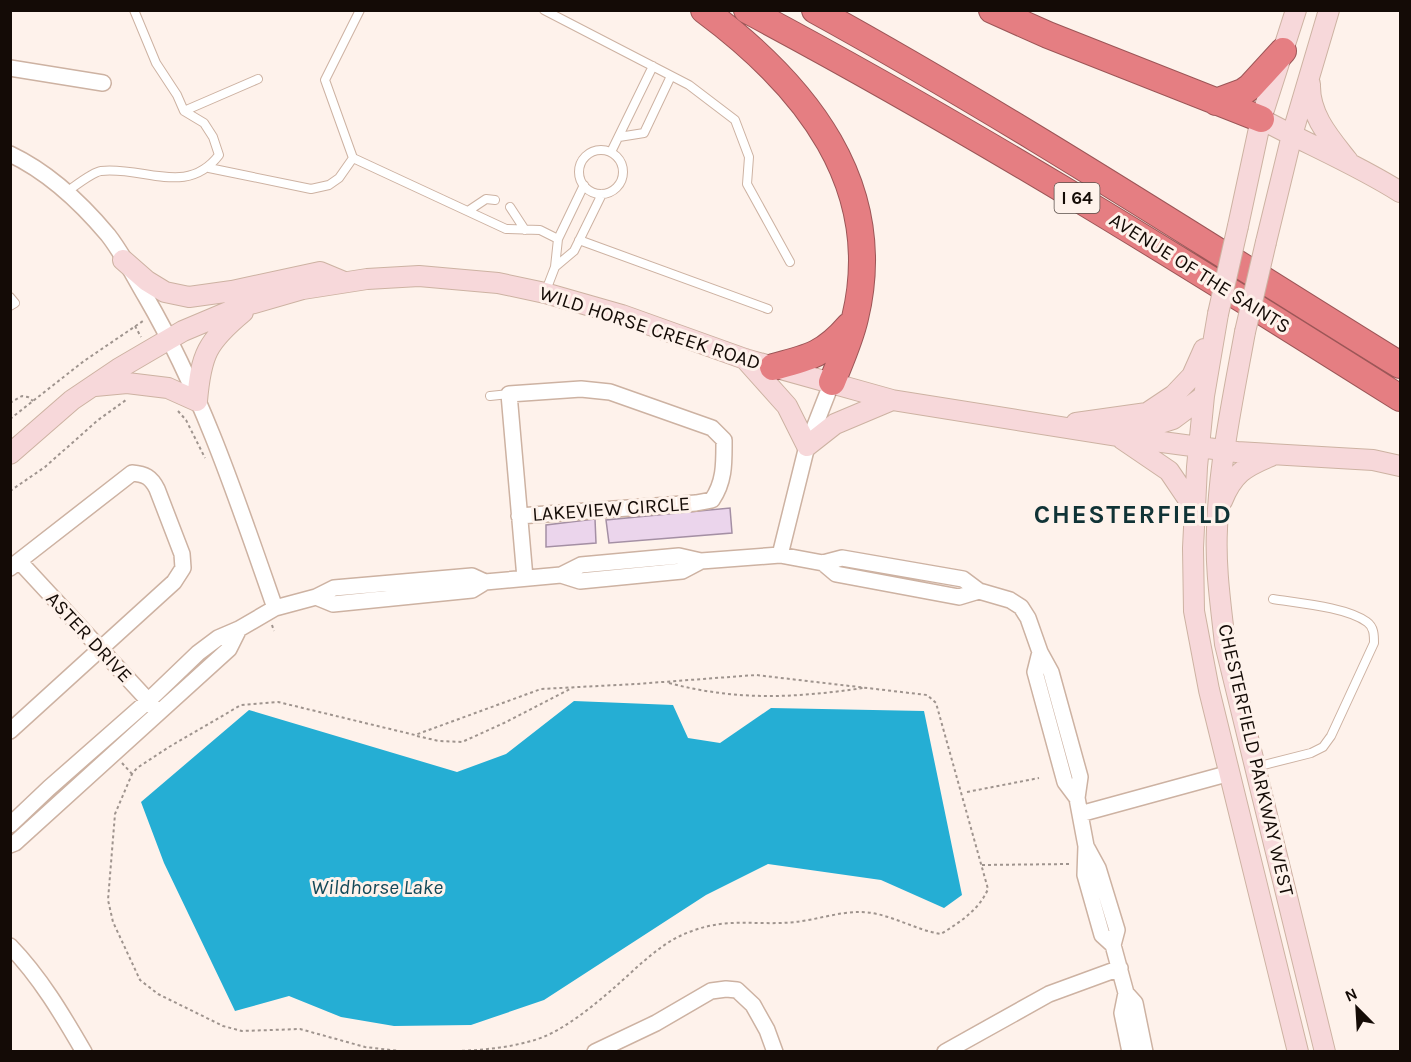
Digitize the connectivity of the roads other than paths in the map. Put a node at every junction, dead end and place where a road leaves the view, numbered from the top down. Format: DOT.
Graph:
graph roads {
  1 [pos="134,10"];
  2 [pos="360,10"];
  3 [pos="544,10"];
  4 [pos="704,10"];
  5 [pos="747,10"];
  6 [pos="815,10"];
  7 [pos="992,10"];
  8 [pos="1296,10"];
  9 [pos="1329,10"];
  10 [pos="1283,51"];
  11 [pos="653,66"];
  12 [pos="10,68"];
  13 [pos="1311,73"];
  14 [pos="671,76"];
  15 [pos="258,79"];
  16 [pos="104,82"];
  17 [pos="1216,102"];
  18 [pos="183,111"];
  19 [pos="1261,119"];
  20 [pos="1292,135"];
  21 [pos="619,137"];
  22 [pos="611,152"];
  23 [pos="10,154"];
  24 [pos="353,158"];
  25 [pos="1350,163"];
  26 [pos="209,168"];
  27 [pos="584,185"];
  28 [pos="1401,192"];
  29 [pos="65,193"];
  30 [pos="602,194"];
  31 [pos="495,200"];
  32 [pos="510,207"];
  33 [pos="468,211"];
  34 [pos="525,230"];
  35 [pos="558,240"];
  36 [pos="579,240"];
  37 [pos="123,260"];
  38 [pos="790,262"];
  39 [pos="555,267"];
  40 [pos="344,282"];
  41 [pos="545,293"];
  42 [pos="10,297"];
  43 [pos="254,302"];
  44 [pos="10,306"];
  45 [pos="768,309"];
  46 [pos="855,319"];
  47 [pos="1216,321"];
  48 [pos="169,338"];
  49 [pos="744,360"];
  50 [pos="1401,365"];
  51 [pos="773,367"];
  52 [pos="832,382"];
  53 [pos="93,386"];
  54 [pos="509,394"];
  55 [pos="490,396"];
  56 [pos="1204,396"];
  57 [pos="1401,398"];
  58 [pos="892,400"];
  59 [pos="197,401"];
  60 [pos="1057,426"];
  61 [pos="1117,436"];
  62 [pos="807,446"];
  63 [pos="1198,446"];
  64 [pos="1223,450"];
  65 [pos="10,454"];
  66 [pos="1273,455"];
  67 [pos="1401,466"];
  68 [pos="1194,508"];
  69 [pos="1219,509"];
  70 [pos="519,516"];
  71 [pos="780,555"];
  72 [pos="15,564"];
  73 [pos="525,578"];
  74 [pos="1274,599"];
  75 [pos="271,610"];
  76 [pos="100,650"];
  77 [pos="154,707"];
  78 [pos="10,731"];
  79 [pos="1254,767"];
  80 [pos="1230,773"];
  81 [pos="1078,806"];
  82 [pos="10,825"];
  83 [pos="10,844"];
  84 [pos="10,946"];
  85 [pos="1120,968"];
  86 [pos="1126,993"];
  87 [pos="84,1052"];
  88 [pos="595,1052"];
  89 [pos="776,1052"];
  90 [pos="945,1052"];
  91 [pos="1130,1052"];
  92 [pos="1145,1052"];
  93 [pos="1298,1052"];
  94 [pos="1325,1052"];
  1 -- 18 [label="lane"];
  2 -- 24 [label="lane"];
  3 -- 11 [label="lane"];
  4 -- 46 [label="highway"];
  5 -- 57 [label="highway, AVENUE OF THE SAINTS / I 64"];
  6 -- 50 [label="highway, AVENUE OF THE SAINTS / I 64"];
  7 -- 17 [label="highway"];
  8 -- 10 [label="street, CHESTERFIELD PARKWAY WEST"];
  9 -- 13 [label="street, CHESTERFIELD PARKWAY WEST"];
  10 -- 17 [label="highway"];
  10 -- 19 [label="street, CHESTERFIELD PARKWAY WEST"];
  11 -- 14 [label="lane"];
  11 -- 21 [label="lane"];
  12 -- 16 [label="street"];
  13 -- 20 [label="street, CHESTERFIELD PARKWAY WEST"];
  13 -- 25 [label="street"];
  14 -- 21 [label="lane"];
  14 -- 38 [label="lane"];
  15 -- 18 [label="lane"];
  17 -- 19 [label="highway"];
  18 -- 26 [label="lane"];
  19 -- 20 [label="street"];
  19 -- 47 [label="street, CHESTERFIELD PARKWAY WEST, bridge"];
  20 -- 25 [label="street"];
  20 -- 64 [label="street, CHESTERFIELD PARKWAY WEST, bridge"];
  21 -- 22 [label="lane"];
  22 -- 27 [label="lane"];
  22 -- 30 [label="lane"];
  23 -- 29 [label="street"];
  24 -- 26 [label="lane"];
  24 -- 33 [label="lane"];
  25 -- 28 [label="street"];
  26 -- 29 [label="lane"];
  27 -- 30 [label="lane"];
  27 -- 35 [label="lane"];
  29 -- 37 [label="street"];
  30 -- 36 [label="lane"];
  31 -- 33 [label="lane"];
  32 -- 34 [label="lane"];
  33 -- 34 [label="lane"];
  34 -- 35 [label="lane"];
  35 -- 39 [label="lane"];
  36 -- 39 [label="lane"];
  36 -- 45 [label="lane"];
  37 -- 40 [label="street"];
  37 -- 48 [label="street"];
  39 -- 41 [label="lane"];
  40 -- 41 [label="street, WILD HORSE CREEK ROAD"];
  40 -- 43 [label="street, WILD HORSE CREEK ROAD"];
  41 -- 49 [label="street, WILD HORSE CREEK ROAD"];
  42 -- 44 [label="lane"];
  43 -- 48 [label="street, WILD HORSE CREEK ROAD"];
  43 -- 59 [label="street"];
  46 -- 51 [label="highway"];
  46 -- 52 [label="highway"];
  47 -- 56 [label="street, CHESTERFIELD PARKWAY WEST"];
  47 -- 60 [label="street"];
  48 -- 53 [label="street, WILD HORSE CREEK ROAD"];
  48 -- 59 [label="street"];
  49 -- 51 [label="street, WILD HORSE CREEK ROAD"];
  49 -- 62 [label="street"];
  51 -- 52 [label="street, WILD HORSE CREEK ROAD"];
  52 -- 58 [label="street, WILD HORSE CREEK ROAD"];
  52 -- 62 [label="street"];
  53 -- 59 [label="street"];
  53 -- 65 [label="street, WILD HORSE CREEK ROAD"];
  54 -- 55 [label="lane"];
  54 -- 70 [label="street"];
  54 -- 70 [label="street, LAKEVIEW CIRCLE"];
  56 -- 61 [label="street"];
  56 -- 63 [label="street, CHESTERFIELD PARKWAY WEST"];
  58 -- 60 [label="street, WILD HORSE CREEK ROAD"];
  58 -- 62 [label="street"];
  59 -- 75 [label="street"];
  60 -- 61 [label="street, WILD HORSE CREEK ROAD"];
  61 -- 63 [label="street, WILD HORSE CREEK ROAD"];
  61 -- 68 [label="street"];
  62 -- 71 [label="street"];
  63 -- 64 [label="street, WILD HORSE CREEK ROAD"];
  63 -- 68 [label="street, CHESTERFIELD PARKWAY WEST"];
  64 -- 66 [label="street, WILD HORSE CREEK ROAD"];
  64 -- 69 [label="street, CHESTERFIELD PARKWAY WEST"];
  66 -- 67 [label="street, WILD HORSE CREEK ROAD"];
  66 -- 69 [label="street"];
  68 -- 80 [label="street, CHESTERFIELD PARKWAY WEST"];
  69 -- 79 [label="street, CHESTERFIELD PARKWAY WEST"];
  70 -- 73 [label="street"];
  71 -- 73 [label="street"];
  71 -- 81 [label="street"];
  72 -- 76 [label="street, ASTER DRIVE"];
  72 -- 76 [label="street"];
  73 -- 75 [label="street"];
  74 -- 79 [label="lane"];
  75 -- 77 [label="street"];
  76 -- 77 [label="street, ASTER DRIVE"];
  76 -- 78 [label="street"];
  77 -- 82 [label="street"];
  77 -- 83 [label="street"];
  79 -- 80 [label="street"];
  79 -- 94 [label="street, CHESTERFIELD PARKWAY WEST"];
  80 -- 81 [label="street"];
  80 -- 93 [label="street, CHESTERFIELD PARKWAY WEST"];
  81 -- 85 [label="street"];
  84 -- 87 [label="street"];
  85 -- 86 [label="street"];
  85 -- 90 [label="street"];
  86 -- 91 [label="street"];
  86 -- 92 [label="street"];
  88 -- 89 [label="street"];
}
